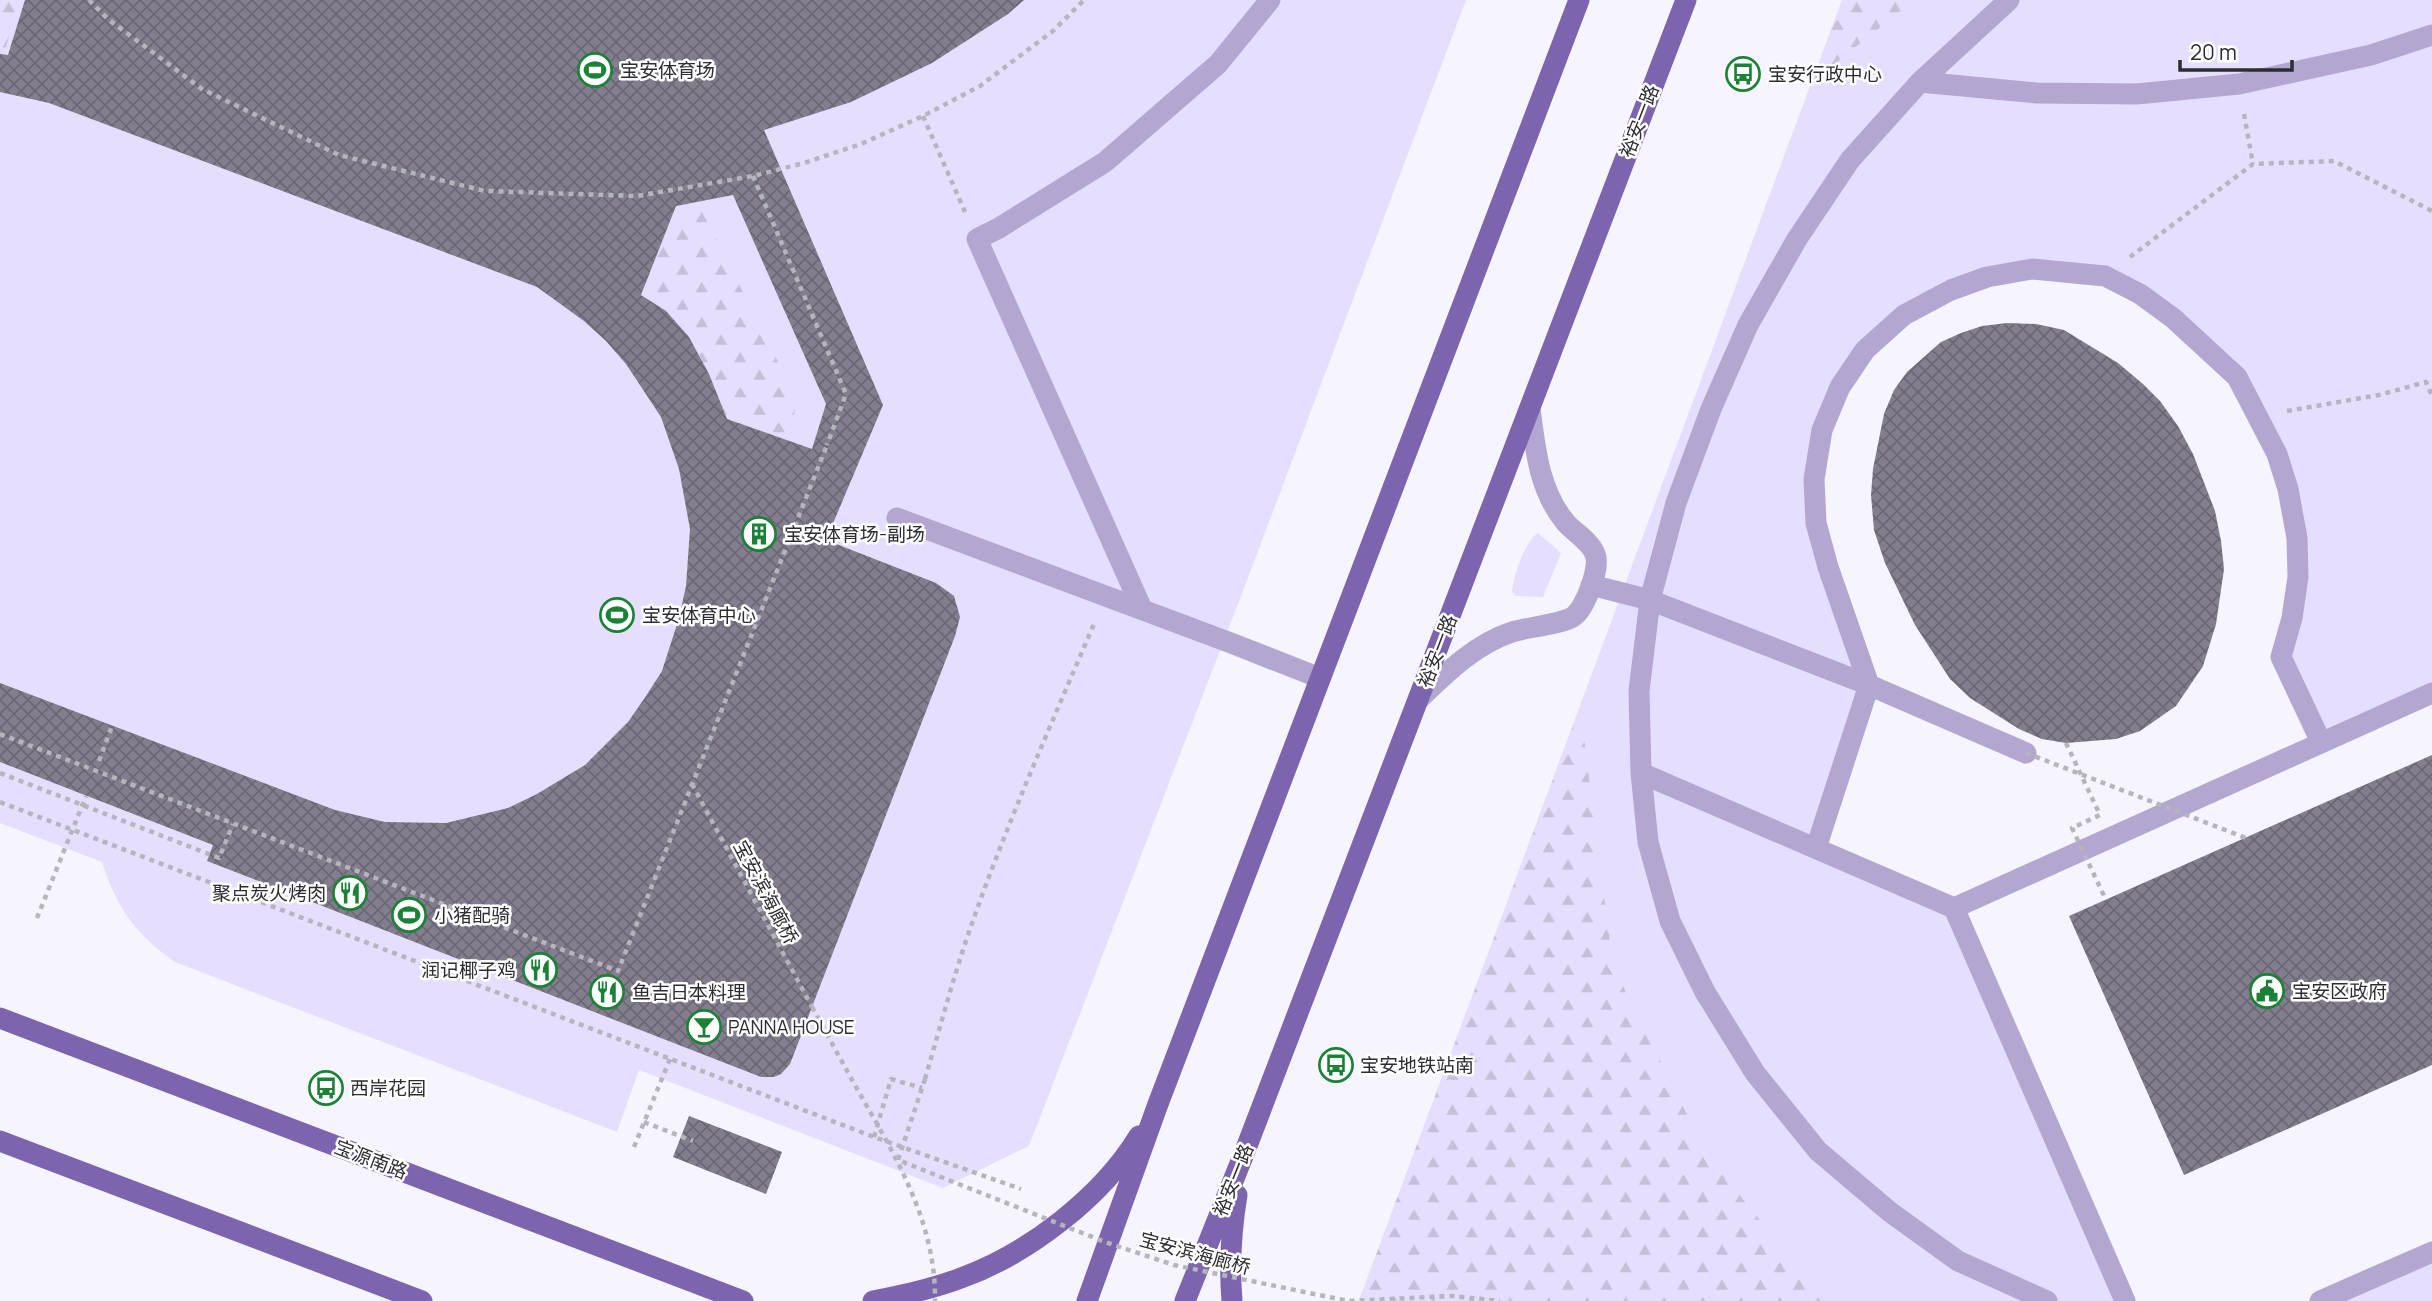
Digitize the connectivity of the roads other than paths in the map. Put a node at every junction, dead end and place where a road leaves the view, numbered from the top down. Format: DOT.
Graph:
graph roads {
  1 [pos="1270,0"];
  2 [pos="1579,0"];
  3 [pos="1686,0"];
  4 [pos="2009,0"];
  5 [pos="2432,35"];
  6 [pos="1920,82"];
  7 [pos="1530,408"];
  8 [pos="897,518"];
  9 [pos="1591,585"];
  10 [pos="1650,600"];
  11 [pos="1142,609"];
  12 [pos="1320,678"];
  13 [pos="1869,685"];
  14 [pos="2432,692"];
  15 [pos="1418,700"];
  16 [pos="2321,742"];
  17 [pos="2026,753"];
  18 [pos="1641,773"];
  19 [pos="1816,848"];
  20 [pos="1954,908"];
  21 [pos="0,1018"];
  22 [pos="1158,1104"];
  23 [pos="0,1141"];
  24 [pos="1245,1151"];
  25 [pos="2432,1252"];
  26 [pos="733,1297"];
  27 [pos="422,1301"];
  28 [pos="760,1301"];
  29 [pos="873,1301"];
  30 [pos="1087,1301"];
  31 [pos="1185,1301"];
  32 [pos="1232,1301"];
  33 [pos="2047,1301"];
  34 [pos="2125,1301"];
  35 [pos="2320,1301"];
  1 -- 11 [label="street"];
  2 -- 12 [label="main road"];
  3 -- 7 [label="main road, 裕安一路"];
  4 -- 6 [label="street"];
  5 -- 6 [label="street"];
  6 -- 10 [label="street"];
  7 -- 9 [label="street"];
  7 -- 15 [label="main road, 裕安一路"];
  8 -- 11 [label="street"];
  9 -- 10 [label="street"];
  9 -- 15 [label="street"];
  10 -- 13 [label="street"];
  10 -- 18 [label="street"];
  11 -- 12 [label="street"];
  12 -- 22 [label="main road"];
  13 -- 16 [label="street"];
  13 -- 17 [label="street"];
  13 -- 19 [label="street"];
  14 -- 16 [label="street"];
  15 -- 24 [label="main road, 裕安一路"];
  16 -- 20 [label="street"];
  18 -- 19 [label="street"];
  18 -- 33 [label="street"];
  19 -- 20 [label="street"];
  20 -- 34 [label="street"];
  21 -- 26 [label="main road, 宝源南路"];
  22 -- 29 [label="main road"];
  22 -- 30 [label="main road"];
  23 -- 27 [label="main road"];
  24 -- 31 [label="main road, 裕安一路"];
  24 -- 32 [label="main road"];
  25 -- 35 [label="street"];
  26 -- 28 [label="main road, 宝源南路"];
}
